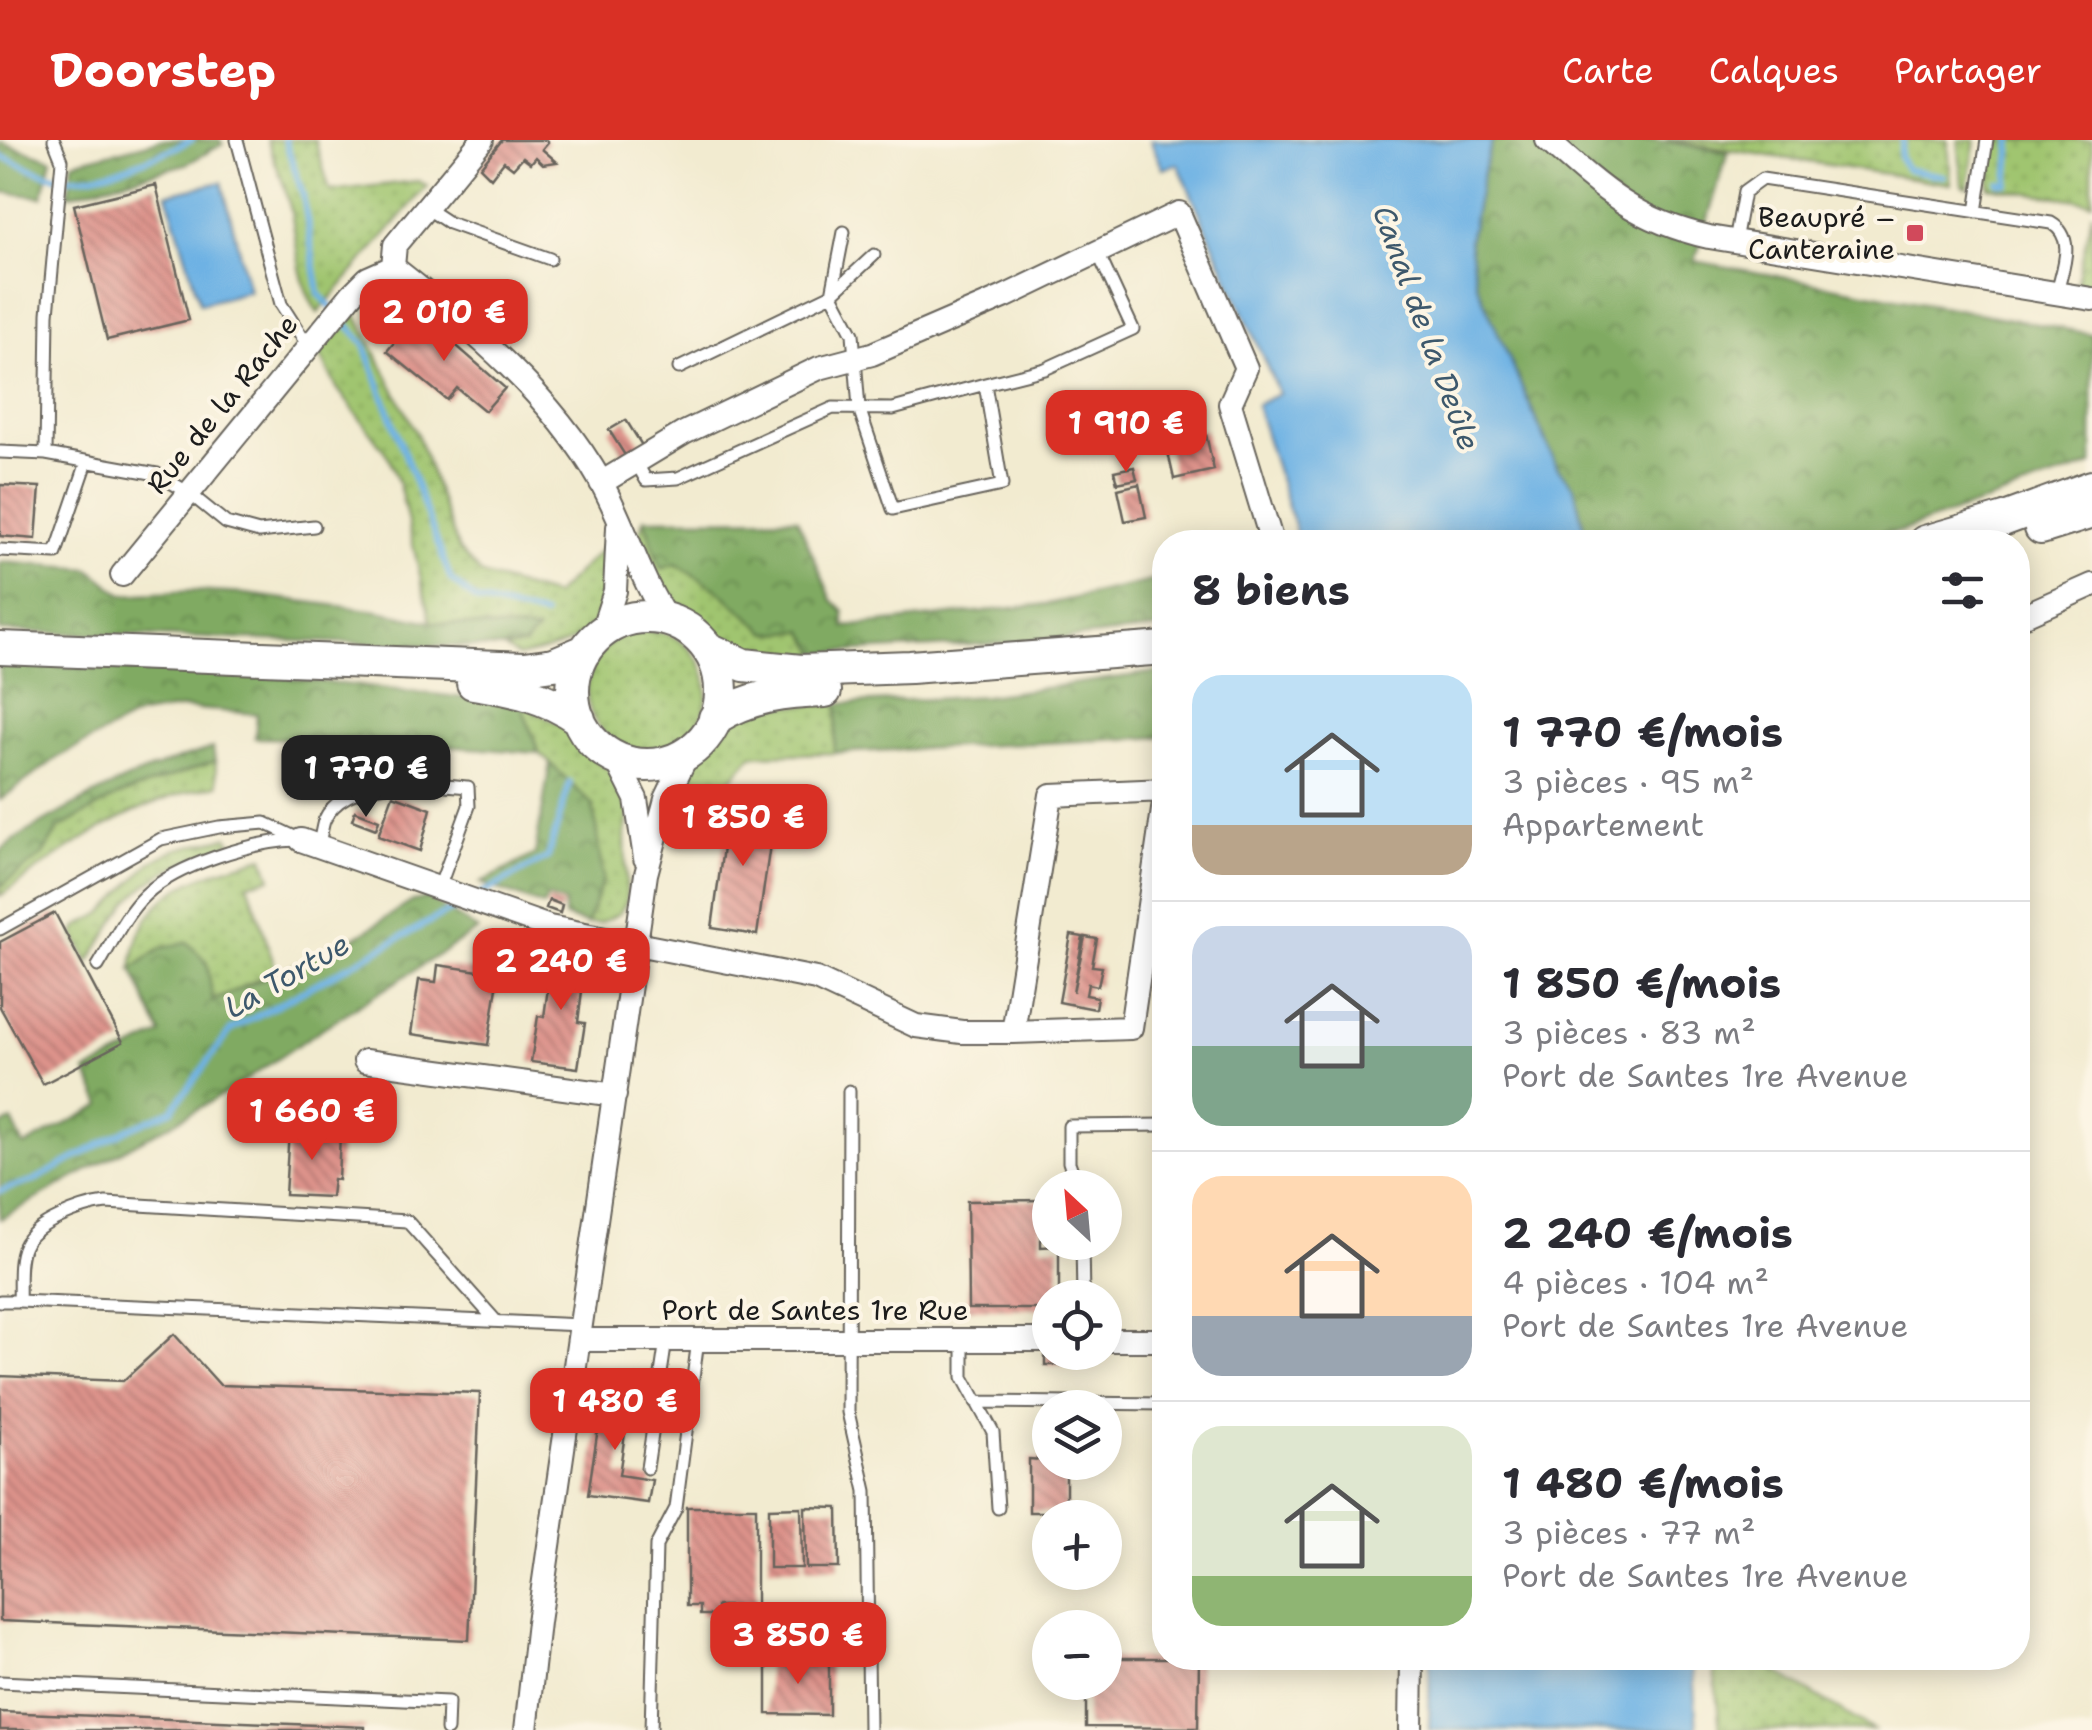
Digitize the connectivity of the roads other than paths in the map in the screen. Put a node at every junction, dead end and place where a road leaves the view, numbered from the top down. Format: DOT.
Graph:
graph roads {
  1 [pos="54,140"];
  2 [pos="237,140"];
  3 [pos="482,140"];
  4 [pos="1547,140"];
  5 [pos="1987,140"];
  6 [pos="426,208"];
  7 [pos="1976,212"];
  8 [pos="844,232"];
  9 [pos="1734,241"];
  10 [pos="1097,251"];
  11 [pos="874,255"];
  12 [pos="550,258"];
  13 [pos="392,267"];
  14 [pos="2057,293"];
  15 [pos="832,294"];
  16 [pos="2092,299"];
  17 [pos="314,339"];
  18 [pos="855,358"];
  19 [pos="679,368"];
  20 [pos="985,384"];
  21 [pos="859,408"];
  22 [pos="0,452"];
  23 [pos="46,454"];
  24 [pos="87,462"];
  25 [pos="636,462"];
  26 [pos="2092,487"];
  27 [pos="189,492"];
  28 [pos="607,494"];
  29 [pos="2092,512"];
  30 [pos="314,526"];
  31 [pos="1268,530"];
  32 [pos="1967,530"];
  33 [pos="2024,530"];
  34 [pos="0,550"];
  35 [pos="122,575"];
  36 [pos="2092,585"];
  37 [pos="2030,613"];
  38 [pos="668,621"];
  39 [pos="593,642"];
  40 [pos="0,648"];
  41 [pos="707,648"];
  42 [pos="1152,649"];
  43 [pos="1152,658"];
  44 [pos="295,660"];
  45 [pos="715,718"];
  46 [pos="579,719"];
  47 [pos="690,751"];
  48 [pos="615,757"];
  49 [pos="1152,793"];
  50 [pos="310,842"];
  51 [pos="646,874"];
  52 [pos="1152,883"];
  53 [pos="446,891"];
  54 [pos="0,928"];
  55 [pos="636,945"];
  56 [pos="98,966"];
  57 [pos="1013,1032"];
  58 [pos="365,1060"];
  59 [pos="849,1091"];
  60 [pos="615,1095"];
  61 [pos="1152,1125"];
  62 [pos="1072,1170"];
  63 [pos="0,1301"];
  64 [pos="19,1301"];
  65 [pos="494,1320"];
  66 [pos="581,1333"];
  67 [pos="666,1340"];
  68 [pos="698,1340"];
  69 [pos="848,1340"];
  70 [pos="963,1340"];
  71 [pos="1032,1340"];
  72 [pos="1122,1340"];
  73 [pos="1152,1340"];
  74 [pos="976,1402"];
  75 [pos="1152,1404"];
  76 [pos="647,1468"];
  77 [pos="998,1508"];
  78 [pos="1412,1670"];
  79 [pos="0,1682"];
  80 [pos="447,1730"];
  81 [pos="526,1730"];
  82 [pos="651,1730"];
  83 [pos="869,1730"];
  84 [pos="1411,1730"];
  1 -- 23 [label="lane"];
  2 -- 17 [label="lane"];
  3 -- 6 [label="street"];
  4 -- 9 [label="street"];
  5 -- 7 [label="lane"];
  6 -- 12 [label="lane"];
  6 -- 13 [label="street"];
  7 -- 9 [label="lane"];
  7 -- 14 [label="lane"];
  8 -- 15 [label="lane"];
  9 -- 14 [label="street"];
  10 -- 18 [label="street"];
  10 -- 20 [label="lane"];
  10 -- 31 [label="street"];
  11 -- 15 [label="lane"];
  13 -- 17 [label="street, Rue de la Rache"];
  13 -- 28 [label="street"];
  14 -- 16 [label="street"];
  15 -- 18 [label="lane"];
  15 -- 19 [label="lane"];
  17 -- 27 [label="street, Rue de la Rache"];
  18 -- 21 [label="lane"];
  18 -- 25 [label="street"];
  20 -- 21 [label="lane"];
  20 -- 21 [label="lane"];
  21 -- 25 [label="lane"];
  22 -- 23 [label="lane"];
  23 -- 24 [label="lane"];
  24 -- 27 [label="lane"];
  24 -- 34 [label="lane"];
  25 -- 28 [label="street"];
  26 -- 32 [label="main road"];
  27 -- 30 [label="lane"];
  27 -- 35 [label="street, Rue de la Rache"];
  28 -- 38 [label="street"];
  28 -- 39 [label="street"];
  29 -- 33 [label="main road"];
  36 -- 37 [label="street"];
  38 -- 39 [label="main road"];
  38 -- 41 [label="main road"];
  39 -- 44 [label="main road"];
  39 -- 46 [label="main road"];
  40 -- 44 [label="main road"];
  41 -- 42 [label="main road"];
  41 -- 45 [label="main road"];
  43 -- 45 [label="main road"];
  44 -- 46 [label="main road"];
  45 -- 47 [label="main road"];
  46 -- 48 [label="main road"];
  47 -- 48 [label="main road"];
  47 -- 51 [label="street"];
  48 -- 51 [label="street"];
  49 -- 57 [label="street"];
  50 -- 53 [label="street"];
  50 -- 53 [label="lane"];
  50 -- 54 [label="lane"];
  50 -- 56 [label="lane"];
  51 -- 55 [label="street"];
  52 -- 57 [label="street"];
  53 -- 55 [label="street"];
  55 -- 57 [label="street"];
  55 -- 60 [label="street"];
  58 -- 60 [label="street"];
  59 -- 69 [label="lane"];
  60 -- 66 [label="street"];
  61 -- 62 [label="lane"];
  63 -- 64 [label="lane"];
  64 -- 65 [label="lane"];
  64 -- 65 [label="lane"];
  65 -- 66 [label="lane"];
  66 -- 67 [label="street, Port de Santes 1re Rue"];
  66 -- 81 [label="street"];
  67 -- 68 [label="street, Port de Santes 1re Rue"];
  67 -- 76 [label="lane"];
  68 -- 69 [label="street, Port de Santes 1re Rue"];
  68 -- 82 [label="lane"];
  69 -- 70 [label="street, Port de Santes 1re Rue"];
  69 -- 83 [label="lane"];
  70 -- 71 [label="street, Port de Santes 1re Rue"];
  70 -- 74 [label="lane"];
  72 -- 73 [label="street"];
  74 -- 75 [label="lane"];
  74 -- 77 [label="lane"];
  78 -- 84 [label="street"];
  79 -- 80 [label="lane"];
}
